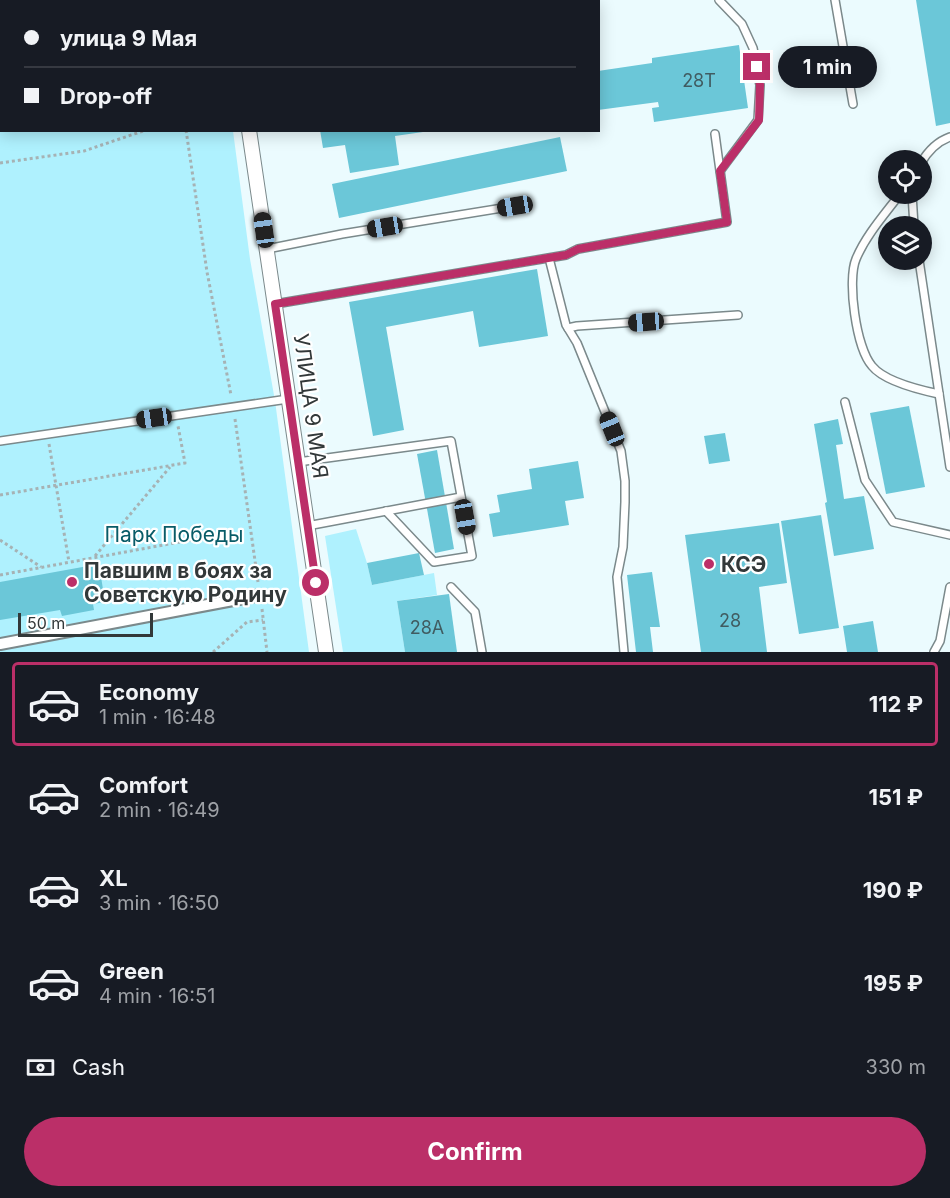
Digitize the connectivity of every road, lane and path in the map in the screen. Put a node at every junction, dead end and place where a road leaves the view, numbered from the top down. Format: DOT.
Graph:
graph roads {
  1 [pos="719,0"];
  2 [pos="834,0"];
  3 [pos="854,104"];
  4 [pos="140,132"];
  5 [pos="186,132"];
  6 [pos="249,132"];
  7 [pos="715,134"];
  8 [pos="950,137"];
  9 [pos="928,150"];
  10 [pos="0,163"];
  11 [pos="720,171"];
  12 [pos="893,204"];
  13 [pos="515,206"];
  14 [pos="267,249"];
  15 [pos="549,258"];
  16 [pos="920,270"];
  17 [pos="275,304"];
  18 [pos="738,315"];
  19 [pos="568,328"];
  20 [pos="939,394"];
  21 [pos="289,399"];
  22 [pos="845,402"];
  23 [pos="234,406"];
  24 [pos="176,415"];
  25 [pos="47,434"];
  26 [pos="0,441"];
  27 [pos="298,462"];
  28 [pos="171,466"];
  29 [pos="950,467"];
  30 [pos="56,485"];
  31 [pos="0,495"];
  32 [pos="461,497"];
  33 [pos="386,511"];
  34 [pos="307,526"];
  35 [pos="218,535"];
  36 [pos="950,535"];
  37 [pos="0,540"];
  38 [pos="94,558"];
  39 [pos="69,562"];
  40 [pos="41,567"];
  41 [pos="0,575"];
  42 [pos="451,587"];
  43 [pos="950,587"];
  44 [pos="260,595"];
  45 [pos="263,620"];
  46 [pos="0,644"];
  47 [pos="213,652"];
  48 [pos="267,652"];
  49 [pos="326,652"];
  50 [pos="482,652"];
  51 [pos="624,652"];
  52 [pos="934,652"];
  1 -- 11 [label="lane"];
  2 -- 3 [label="lane"];
  4 -- 10 [label="path"];
  5 -- 23 [label="path"];
  6 -- 14 [label="street, УЛИЦА 9 МАЯ"];
  7 -- 11 [label="lane"];
  8 -- 9 [label="lane"];
  11 -- 15 [label="lane"];
  12 -- 20 [label="lane"];
  13 -- 14 [label="lane"];
  14 -- 17 [label="street, УЛИЦА 9 МАЯ"];
  15 -- 17 [label="lane"];
  15 -- 19 [label="lane"];
  16 -- 20 [label="lane"];
  17 -- 21 [label="street, УЛИЦА 9 МАЯ"];
  18 -- 19 [label="lane"];
  19 -- 51 [label="lane"];
  20 -- 29 [label="lane"];
  21 -- 23 [label="lane"];
  21 -- 27 [label="street, УЛИЦА 9 МАЯ"];
  22 -- 36 [label="lane"];
  23 -- 24 [label="lane"];
  23 -- 44 [label="path"];
  24 -- 25 [label="lane"];
  24 -- 28 [label="path"];
  25 -- 26 [label="lane"];
  25 -- 30 [label="path"];
  27 -- 32 [label="lane"];
  27 -- 34 [label="street, УЛИЦА 9 МАЯ"];
  28 -- 30 [label="path"];
  28 -- 38 [label="path"];
  30 -- 31 [label="path"];
  30 -- 39 [label="path"];
  32 -- 33 [label="lane"];
  32 -- 33 [label="lane"];
  33 -- 34 [label="lane"];
  34 -- 49 [label="street, УЛИЦА 9 МАЯ"];
  35 -- 38 [label="path"];
  37 -- 40 [label="path"];
  38 -- 39 [label="path"];
  39 -- 40 [label="path"];
  40 -- 41 [label="path"];
  42 -- 50 [label="lane"];
  43 -- 52 [label="lane"];
  44 -- 45 [label="path"];
  44 -- 46 [label="street"];
  45 -- 47 [label="path"];
  45 -- 48 [label="path"];
}
